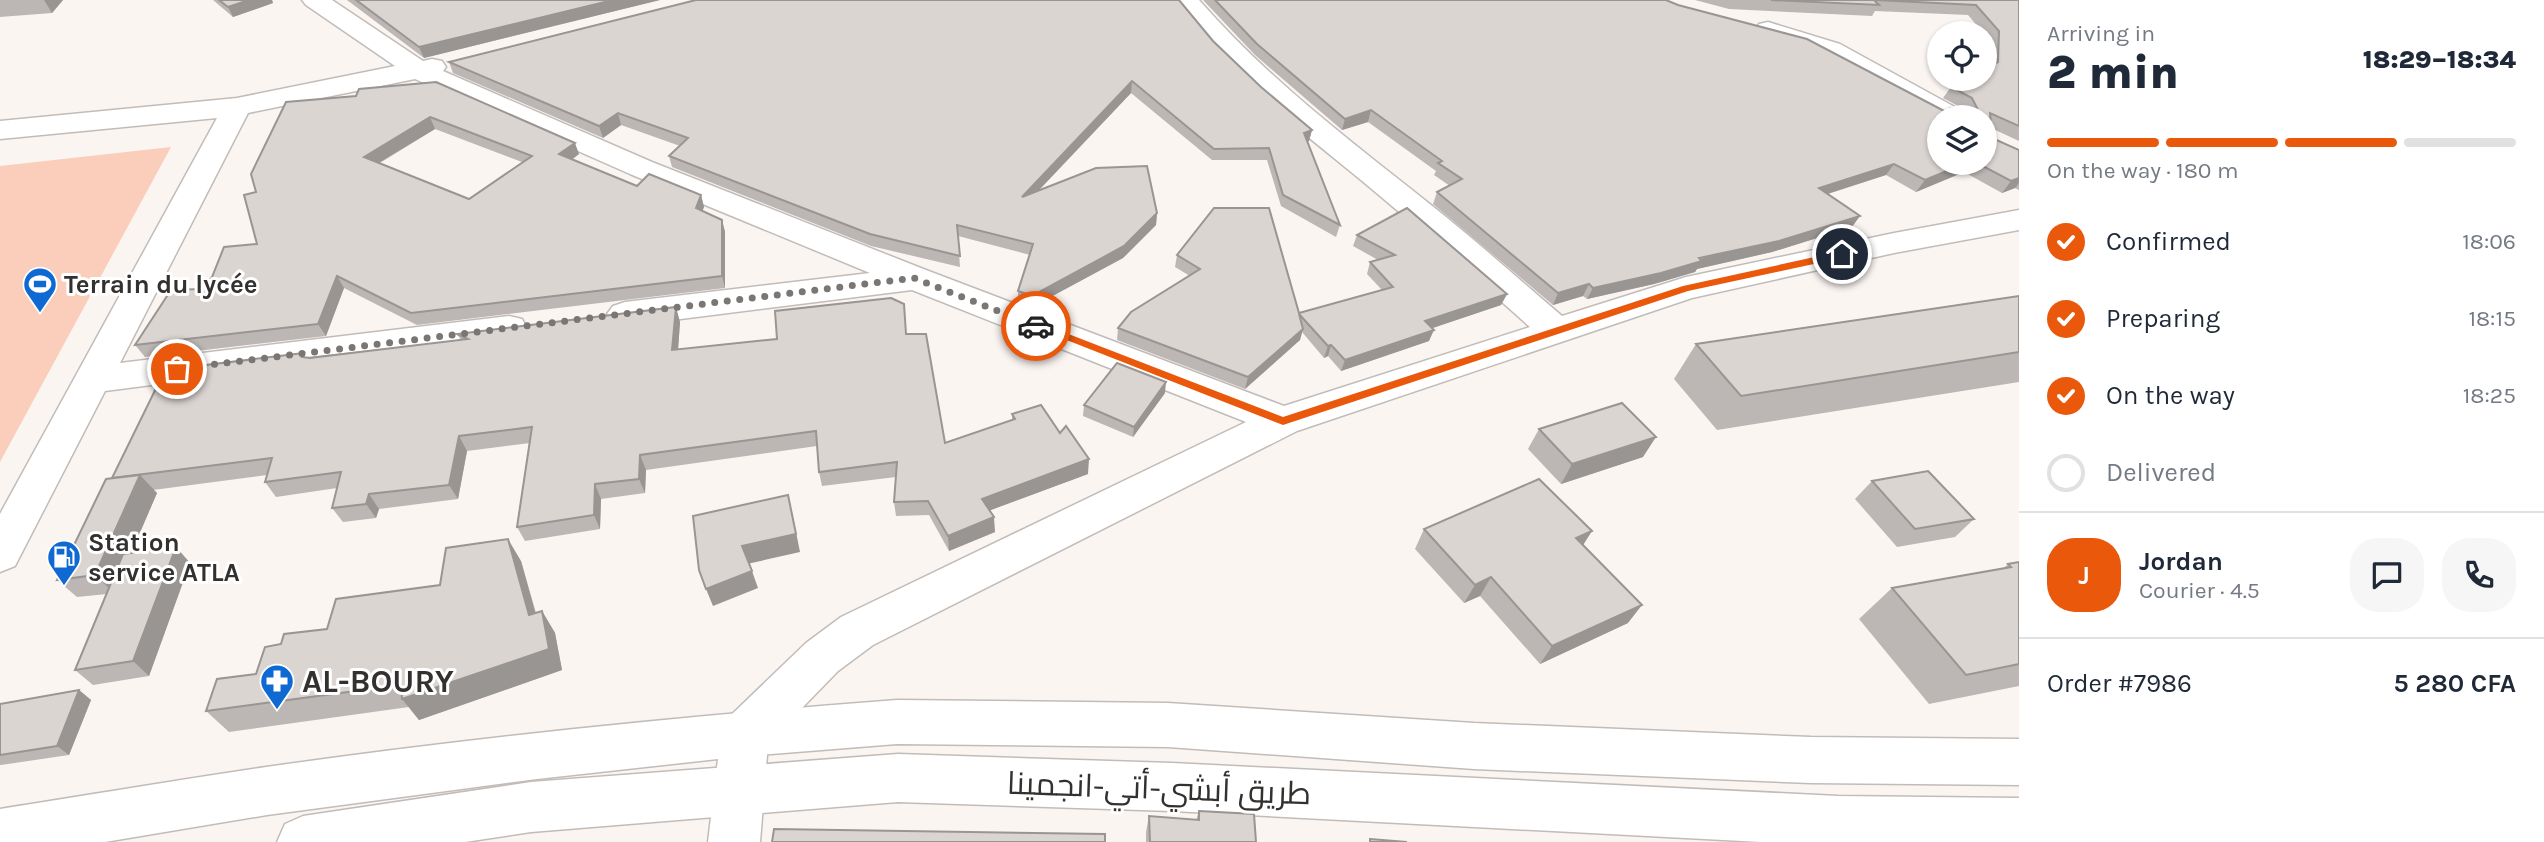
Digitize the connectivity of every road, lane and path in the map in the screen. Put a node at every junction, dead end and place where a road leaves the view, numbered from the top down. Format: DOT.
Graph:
graph roads {
  1 [pos="315,0"];
  2 [pos="1185,0"];
  3 [pos="1744,24"];
  4 [pos="459,60"];
  5 [pos="418,70"];
  6 [pos="1930,105"];
  7 [pos="237,107"];
  8 [pos="0,130"];
  9 [pos="2019,220"];
  10 [pos="914,278"];
  11 [pos="595,318"];
  12 [pos="539,324"];
  13 [pos="1556,330"];
  14 [pos="95,379"];
  15 [pos="1283,421"];
  16 [pos="0,554"];
  17 [pos="745,734"];
  18 [pos="2019,762"];
  19 [pos="738,789"];
  20 [pos="2019,823"];
  21 [pos="1842,832"];
  22 [pos="0,834"];
  23 [pos="303,842"];
  24 [pos="734,842"];
  1 -- 5 [label="main road"];
  2 -- 13 [label="main road"];
  3 -- 6 [label="main road"];
  4 -- 5 [label="main road"];
  5 -- 7 [label="main road"];
  5 -- 10 [label="main road"];
  7 -- 8 [label="main road"];
  7 -- 14 [label="main road"];
  9 -- 13 [label="main road"];
  10 -- 11 [label="main road"];
  10 -- 15 [label="main road"];
  12 -- 14 [label="main road"];
  13 -- 15 [label="main road"];
  14 -- 16 [label="main road"];
  15 -- 17 [label="main road"];
  17 -- 18 [label="main road"];
  17 -- 19 [label="main road"];
  17 -- 22 [label="main road"];
  19 -- 21 [label="main road, طريق أبشي-أتي-انجمينا"];
  19 -- 23 [label="main road, طريق أبشي-أتي-انجمينا"];
  19 -- 24 [label="main road"];
  20 -- 21 [label="main road, طريق أبشي-أتي-انجمينا"];
}
